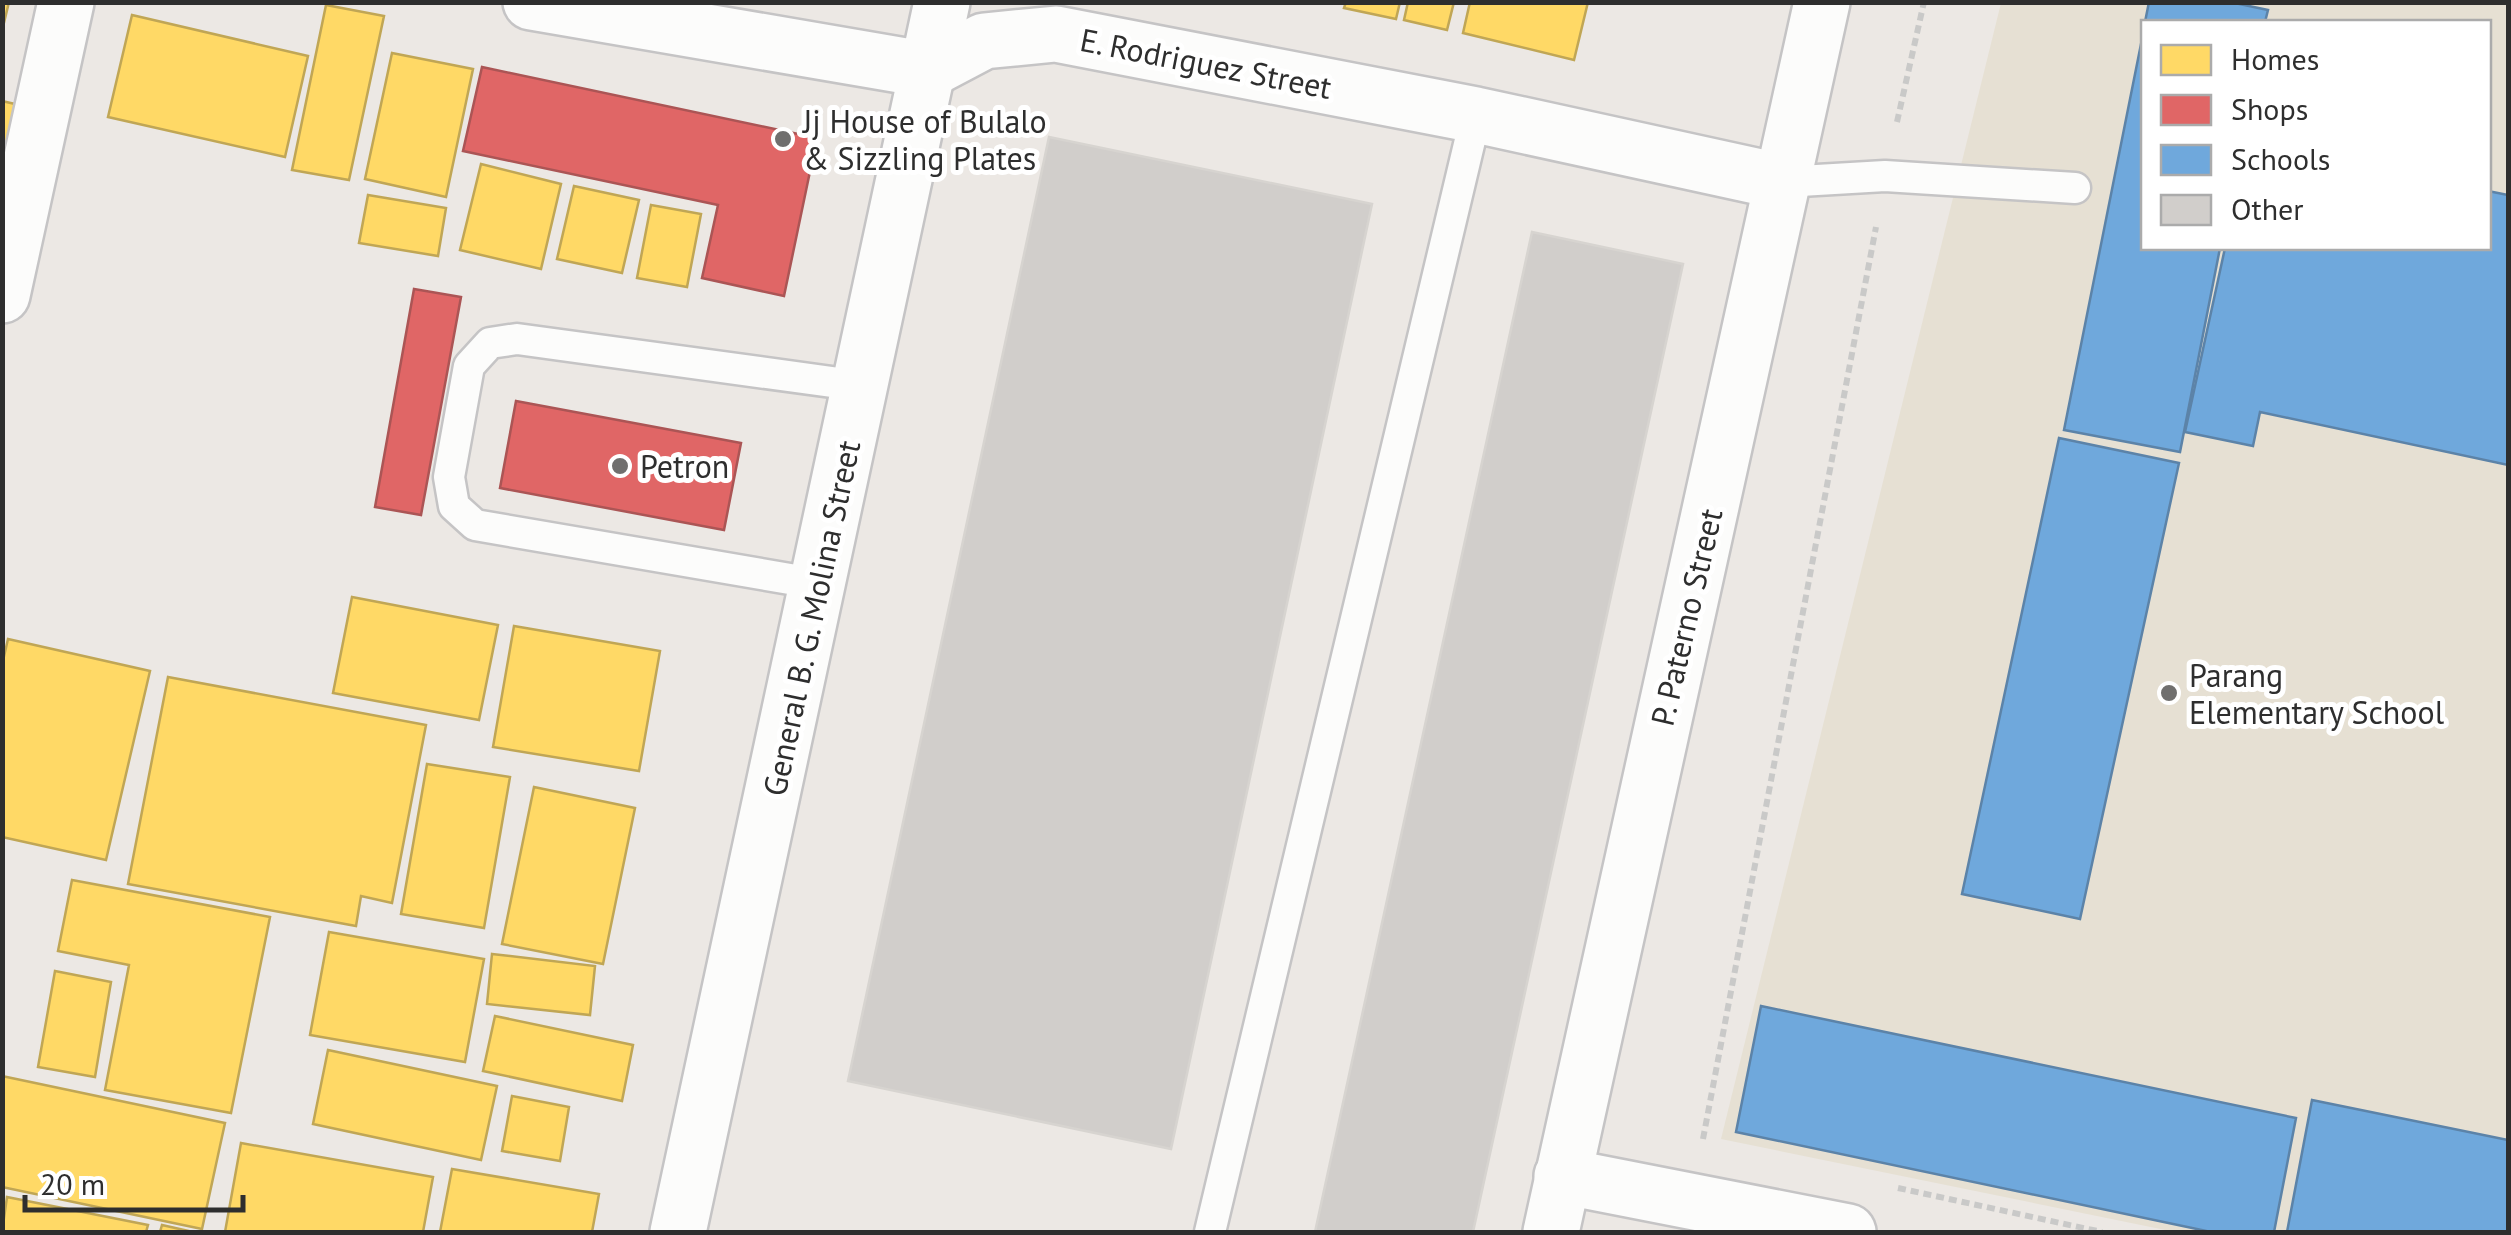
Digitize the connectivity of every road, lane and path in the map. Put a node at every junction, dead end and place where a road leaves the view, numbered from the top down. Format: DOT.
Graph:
graph roads {
  1 [pos="66,2"];
  2 [pos="531,2"];
  3 [pos="942,2"];
  4 [pos="1822,2"];
  5 [pos="1924,2"];
  6 [pos="929,70"];
  7 [pos="1476,115"];
  8 [pos="1885,176"];
  9 [pos="1783,182"];
  10 [pos="2075,188"];
  11 [pos="2,295"];
  12 [pos="861,386"];
  13 [pos="819,584"];
  14 [pos="1562,1176"];
  15 [pos="1686,1197"];
  16 [pos="678,1232"];
  17 [pos="1210,1232"];
  18 [pos="1551,1232"];
  19 [pos="1848,1232"];
  1 -- 11 [label="street"];
  2 -- 6 [label="street"];
  3 -- 6 [label="street, General B. G. Molina Street"];
  4 -- 9 [label="street, P. Paterno Street"];
  5 -- 8 [label="path"];
  6 -- 7 [label="street, E. Rodriguez Street"];
  6 -- 12 [label="street, General B. G. Molina Street"];
  7 -- 9 [label="street, E. Rodriguez Street"];
  7 -- 17 [label="lane"];
  8 -- 9 [label="lane, E. Rodriguez Street"];
  8 -- 10 [label="lane, E. Rodriguez Street"];
  8 -- 15 [label="path"];
  9 -- 14 [label="street, P. Paterno Street"];
  12 -- 13 [label="street, General B. G. Molina Street"];
  12 -- 13 [label="lane"];
  13 -- 16 [label="street, General B. G. Molina Street"];
  14 -- 15 [label="street"];
  14 -- 18 [label="street, P. Paterno Street"];
  15 -- 19 [label="street"];
}
